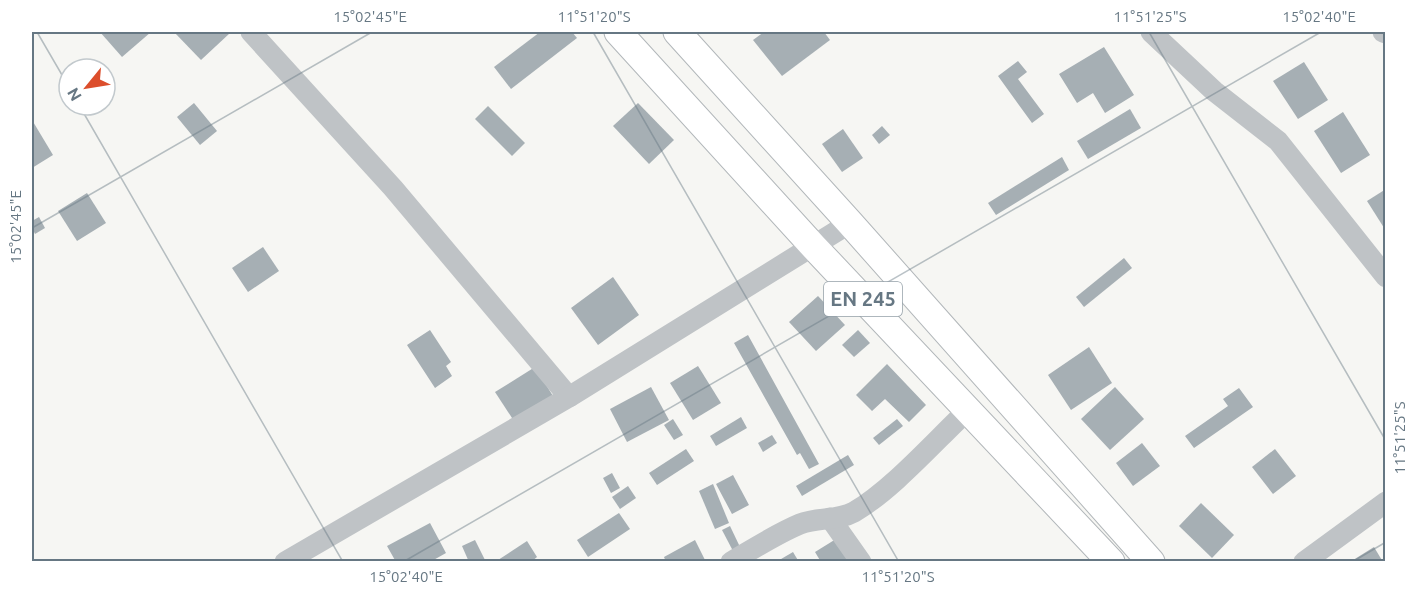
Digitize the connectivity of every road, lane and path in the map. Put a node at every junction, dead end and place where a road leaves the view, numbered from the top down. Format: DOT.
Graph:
graph roads {
  1 [pos="251,32"];
  2 [pos="618,32"];
  3 [pos="677,32"];
  4 [pos="1151,32"];
  5 [pos="850,223"];
  6 [pos="813,246"];
  7 [pos="1386,278"];
  8 [pos="569,398"];
  9 [pos="968,410"];
  10 [pos="1386,502"];
  11 [pos="830,518"];
  12 [pos="285,561"];
  13 [pos="731,561"];
  14 [pos="861,561"];
  15 [pos="1111,561"];
  16 [pos="1151,561"];
  17 [pos="1304,561"];
  1 -- 8 [label="street"];
  2 -- 6 [label="main road, EN 245"];
  3 -- 5 [label="main road, EN 245"];
  4 -- 7 [label="street"];
  5 -- 6 [label="street"];
  5 -- 16 [label="main road, EN 245"];
  6 -- 8 [label="street"];
  6 -- 9 [label="main road, EN 245"];
  8 -- 12 [label="street"];
  9 -- 11 [label="street"];
  9 -- 15 [label="main road, EN 245"];
  10 -- 17 [label="street"];
  11 -- 13 [label="street"];
  11 -- 14 [label="street"];
}
